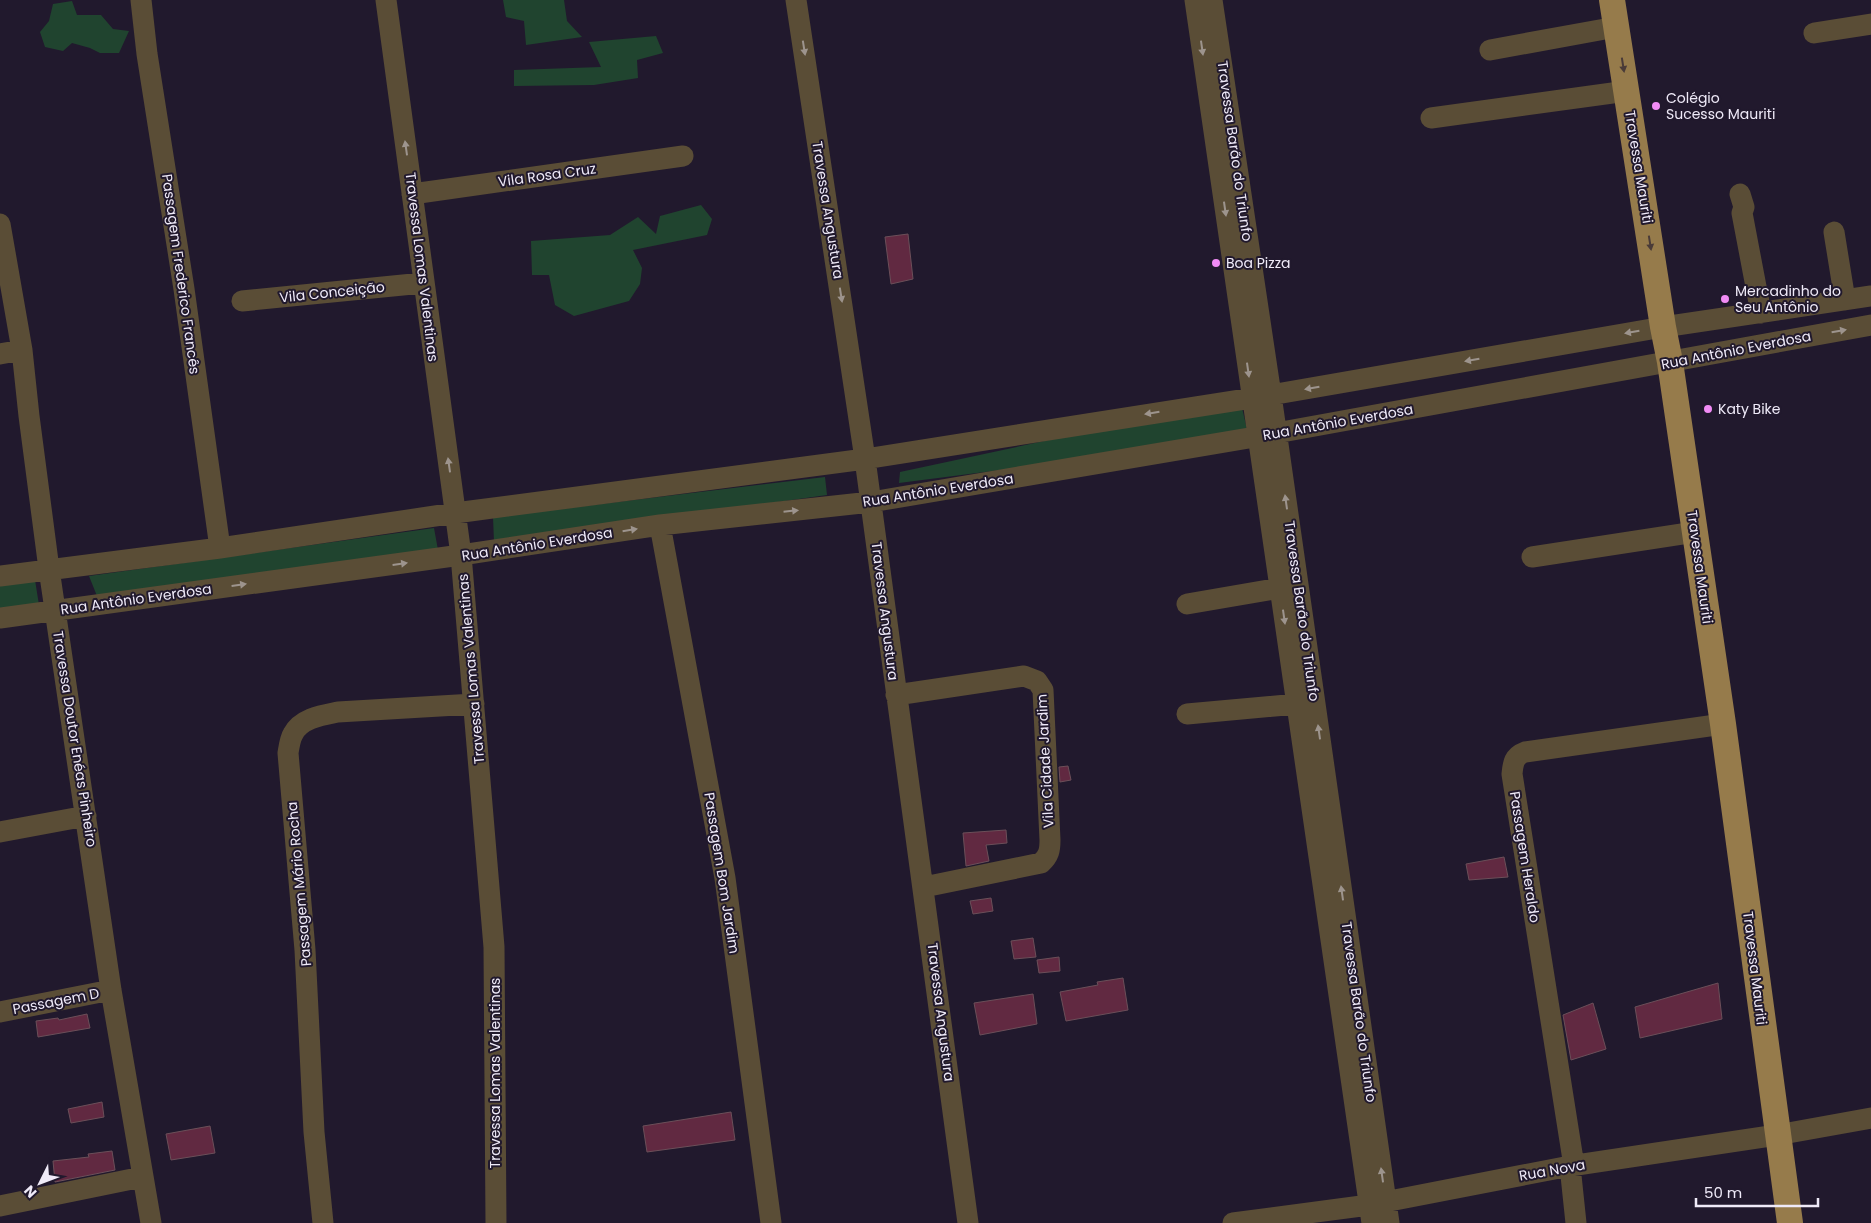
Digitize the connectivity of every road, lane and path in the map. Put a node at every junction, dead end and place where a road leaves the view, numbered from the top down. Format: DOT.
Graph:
graph roads {
  1 [pos="140,0"];
  2 [pos="386,0"];
  3 [pos="796,0"];
  4 [pos="1195,0"];
  5 [pos="1212,0"];
  6 [pos="1612,0"];
  7 [pos="1871,24"];
  8 [pos="1616,27"];
  9 [pos="1814,34"];
  10 [pos="1490,50"];
  11 [pos="1627,91"];
  12 [pos="1430,118"];
  13 [pos="1224,137"];
  14 [pos="683,156"];
  15 [pos="412,194"];
  16 [pos="1740,194"];
  17 [pos="0,224"];
  18 [pos="1834,232"];
  19 [pos="423,283"];
  20 [pos="1871,296"];
  21 [pos="1845,300"];
  22 [pos="242,301"];
  23 [pos="1761,313"];
  24 [pos="1719,318"];
  25 [pos="1871,325"];
  26 [pos="1663,326"];
  27 [pos="22,350"];
  28 [pos="1724,352"];
  29 [pos="0,354"];
  30 [pos="1670,362"];
  31 [pos="1262,396"];
  32 [pos="1267,435"];
  33 [pos="865,459"];
  34 [pos="871,502"];
  35 [pos="455,513"];
  36 [pos="660,525"];
  37 [pos="1695,532"];
  38 [pos="220,548"];
  39 [pos="461,555"];
  40 [pos="1532,557"];
  41 [pos="49,569"];
  42 [pos="0,576"];
  43 [pos="1280,588"];
  44 [pos="1187,604"];
  45 [pos="55,610"];
  46 [pos="0,618"];
  47 [pos="905,694"];
  48 [pos="474,704"];
  49 [pos="1297,704"];
  50 [pos="1187,714"];
  51 [pos="1723,724"];
  52 [pos="1319,795"];
  53 [pos="86,816"];
  54 [pos="0,832"];
  55 [pos="924,887"];
  56 [pos="111,990"];
  57 [pos="0,1012"];
  58 [pos="1871,1118"];
  59 [pos="1777,1135"];
  60 [pos="1572,1166"];
  61 [pos="142,1177"];
  62 [pos="0,1206"];
  63 [pos="1375,1210"];
  64 [pos="150,1223"];
  65 [pos="323,1223"];
  66 [pos="496,1223"];
  67 [pos="771,1223"];
  68 [pos="968,1223"];
  69 [pos="1233,1223"];
  70 [pos="1389,1223"];
  71 [pos="1576,1223"];
  72 [pos="1790,1223"];
  1 -- 38 [label="street, Passagem Frederico Francês"];
  15 -- 2 [label="street, Travessa Lomas Valentinas, one-way"];
  3 -- 33 [label="street, Travessa Angustura, one-way"];
  4 -- 13 [label="street, Travessa Barão do Triunfo, one-way"];
  5 -- 13 [label="street, Travessa Barão do Triunfo"];
  6 -- 8 [label="main road, Travessa Mauriti"];
  7 -- 9 [label="street"];
  8 -- 10 [label="street"];
  8 -- 11 [label="main road, Travessa Mauriti, one-way"];
  11 -- 12 [label="street"];
  11 -- 26 [label="main road, Travessa Mauriti, one-way"];
  13 -- 31 [label="street, Travessa Barão do Triunfo"];
  14 -- 15 [label="street, Vila Rosa Cruz"];
  15 -- 19 [label="street, Travessa Lomas Valentinas"];
  16 -- 23 [label="street"];
  17 -- 27 [label="street, Travessa Doutor Enéas Pinheiro"];
  18 -- 21 [label="street"];
  19 -- 22 [label="street, Vila Conceição"];
  35 -- 19 [label="street, Travessa Lomas Valentinas, one-way"];
  20 -- 21 [label="street"];
  21 -- 23 [label="street"];
  23 -- 24 [label="street"];
  24 -- 26 [label="street"];
  24 -- 28 [label="street"];
  28 -- 25 [label="street, Rua Antônio Everdosa, one-way"];
  26 -- 30 [label="main road, Travessa Mauriti"];
  26 -- 31 [label="street, one-way"];
  27 -- 29 [label="street"];
  27 -- 41 [label="street, Travessa Doutor Enéas Pinheiro"];
  28 -- 30 [label="street, Rua Antônio Everdosa"];
  30 -- 32 [label="street, Rua Antônio Everdosa"];
  30 -- 37 [label="main road, Travessa Mauriti"];
  31 -- 32 [label="street, Travessa Barão do Triunfo"];
  31 -- 33 [label="street, one-way"];
  32 -- 34 [label="street, Rua Antônio Everdosa"];
  32 -- 43 [label="street, Travessa Barão do Triunfo"];
  52 -- 32 [label="street, Travessa Barão do Triunfo, one-way"];
  33 -- 34 [label="street, Travessa Angustura"];
  33 -- 35 [label="street"];
  36 -- 34 [label="street, Rua Antônio Everdosa, one-way"];
  34 -- 47 [label="street, Travessa Angustura"];
  35 -- 38 [label="street"];
  35 -- 39 [label="street, Travessa Lomas Valentinas"];
  39 -- 36 [label="street, Rua Antônio Everdosa, one-way"];
  36 -- 67 [label="street, Passagem Bom Jardim"];
  37 -- 40 [label="street"];
  37 -- 51 [label="main road, Travessa Mauriti"];
  38 -- 41 [label="street"];
  45 -- 39 [label="street, Rua Antônio Everdosa, one-way"];
  39 -- 48 [label="street, Travessa Lomas Valentinas"];
  41 -- 42 [label="street"];
  41 -- 45 [label="street, Travessa Doutor Enéas Pinheiro"];
  43 -- 44 [label="street"];
  43 -- 49 [label="street, Travessa Barão do Triunfo, one-way"];
  45 -- 46 [label="street, Rua Antônio Everdosa"];
  45 -- 53 [label="street, Travessa Doutor Enéas Pinheiro"];
  47 -- 55 [label="street, Travessa Angustura"];
  47 -- 55 [label="street, Vila Cidade Jardim"];
  48 -- 65 [label="street, Passagem Mário Rocha"];
  48 -- 66 [label="street, Travessa Lomas Valentinas"];
  49 -- 50 [label="street"];
  49 -- 52 [label="street, Travessa Barão do Triunfo"];
  51 -- 59 [label="main road, Travessa Mauriti"];
  51 -- 60 [label="street, Passagem Heraldo"];
  52 -- 63 [label="street, Travessa Barão do Triunfo"];
  53 -- 54 [label="street"];
  53 -- 56 [label="street, Travessa Doutor Enéas Pinheiro"];
  55 -- 68 [label="street, Travessa Angustura"];
  56 -- 57 [label="street, Passagem D"];
  56 -- 61 [label="street, Travessa Doutor Enéas Pinheiro"];
  58 -- 59 [label="street, Rua Nova"];
  59 -- 60 [label="street, Rua Nova"];
  59 -- 72 [label="main road, Travessa Mauriti"];
  60 -- 63 [label="street, Rua Nova"];
  60 -- 71 [label="street"];
  61 -- 62 [label="street"];
  61 -- 64 [label="street, Travessa Doutor Enéas Pinheiro"];
  63 -- 69 [label="street, Rua Nova"];
  63 -- 70 [label="street, Travessa Barão do Triunfo"];
}
